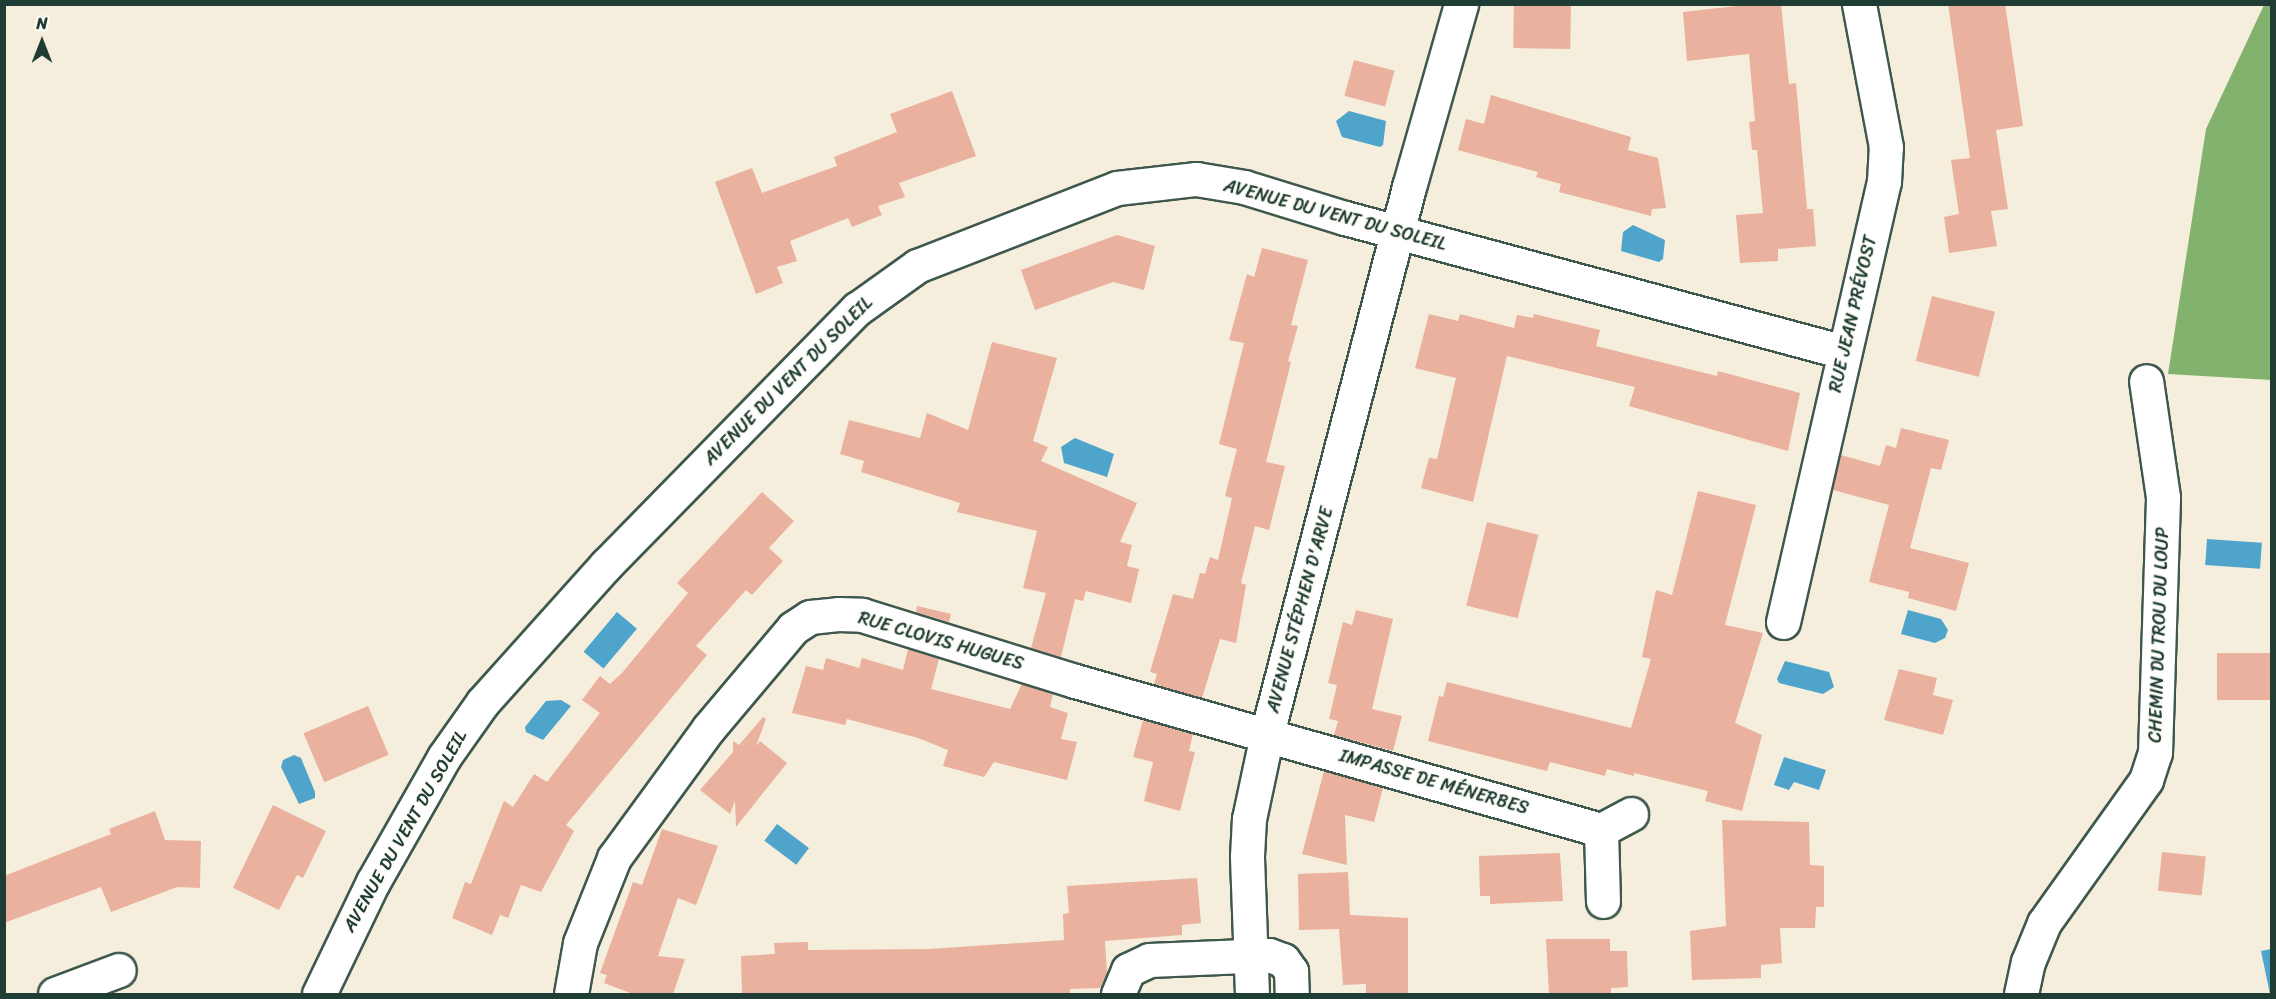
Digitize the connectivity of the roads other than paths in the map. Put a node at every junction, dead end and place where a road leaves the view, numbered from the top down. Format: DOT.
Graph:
graph roads {
  1 [pos="1461,4"];
  2 [pos="1859,4"];
  3 [pos="1398,232"];
  4 [pos="1844,352"];
  5 [pos="2146,381"];
  6 [pos="1783,622"];
  7 [pos="1268,734"];
  8 [pos="1631,814"];
  9 [pos="1601,830"];
  10 [pos="1603,901"];
  11 [pos="1250,957"];
  12 [pos="119,970"];
  13 [pos="73,991"];
  14 [pos="319,994"];
  15 [pos="571,994"];
  16 [pos="1118,994"];
  17 [pos="1252,994"];
  18 [pos="1292,994"];
  19 [pos="2021,994"];
  1 -- 3 [label="street"];
  2 -- 4 [label="street, RUE JEAN PRÉVOST"];
  3 -- 4 [label="street, AVENUE DU VENT DU SOLEIL"];
  3 -- 7 [label="street, AVENUE STÉPHEN D'ARVE"];
  3 -- 14 [label="street, AVENUE DU VENT DU SOLEIL"];
  4 -- 6 [label="street, RUE JEAN PRÉVOST"];
  5 -- 19 [label="street, CHEMIN DU TROU DU LOUP"];
  7 -- 9 [label="street, IMPASSE DE MÉNERBES"];
  7 -- 11 [label="street, AVENUE STÉPHEN D'ARVE"];
  7 -- 15 [label="street, RUE CLOVIS HUGUES"];
  8 -- 9 [label="street"];
  9 -- 10 [label="street"];
  11 -- 16 [label="street"];
  11 -- 17 [label="street, AVENUE STÉPHEN D'ARVE"];
  11 -- 18 [label="street"];
  12 -- 13 [label="street"];
}
